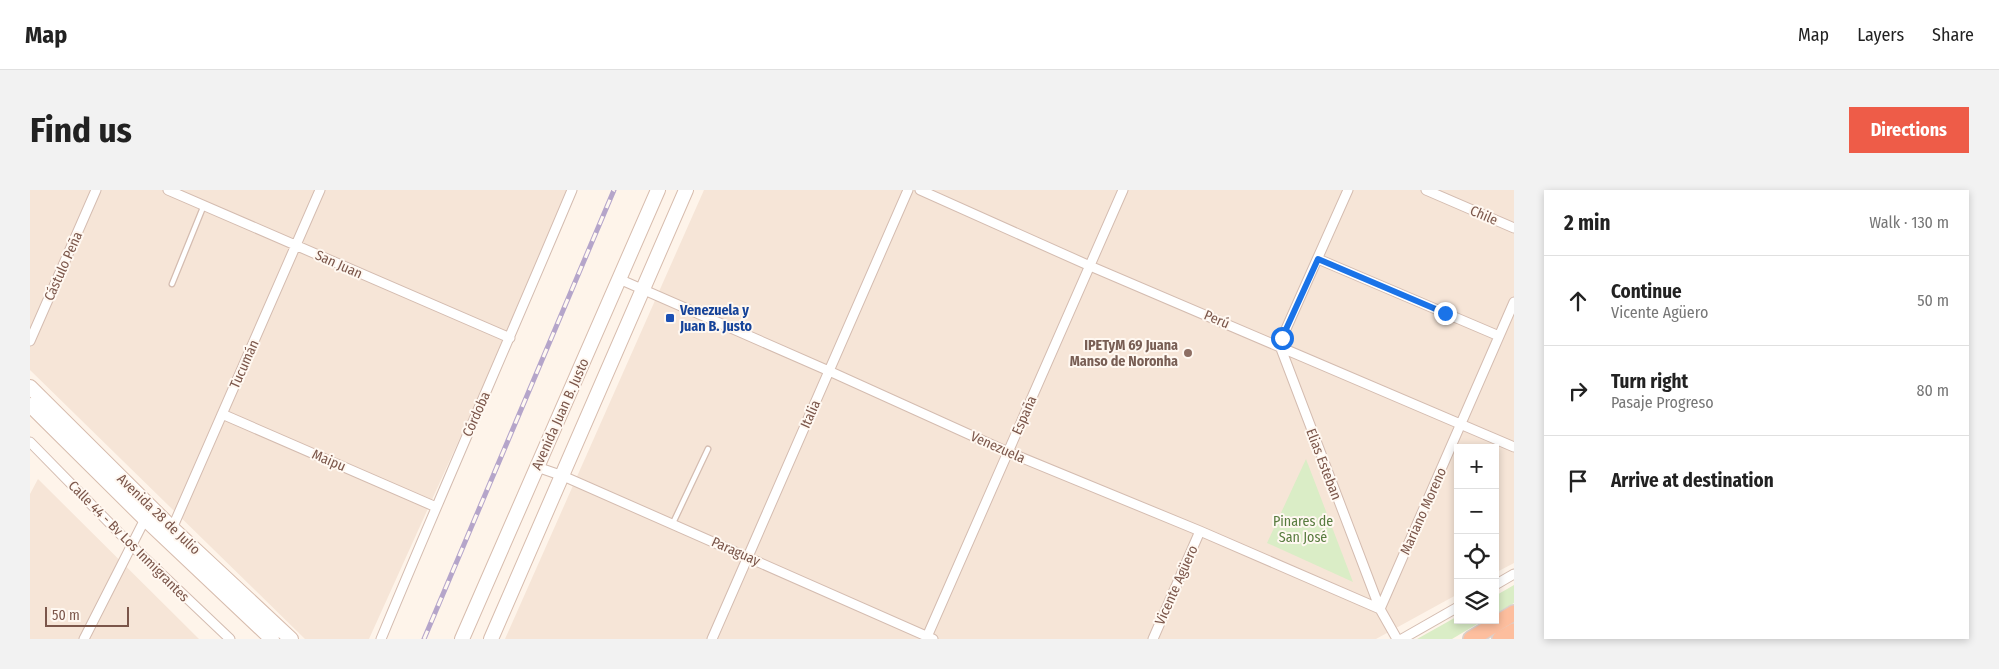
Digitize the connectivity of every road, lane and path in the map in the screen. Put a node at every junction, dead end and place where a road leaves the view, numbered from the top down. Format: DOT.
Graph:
graph roads {
  1 [pos="96,190"];
  2 [pos="168,190"];
  3 [pos="320,190"];
  4 [pos="572,190"];
  5 [pos="658,190"];
  6 [pos="686,190"];
  7 [pos="908,190"];
  8 [pos="920,190"];
  9 [pos="1123,190"];
  10 [pos="1348,190"];
  11 [pos="1426,190"];
  12 [pos="204,205"];
  13 [pos="1514,228"];
  14 [pos="296,245"];
  15 [pos="1318,259"];
  16 [pos="1090,266"];
  17 [pos="619,279"];
  18 [pos="172,284"];
  19 [pos="643,290"];
  20 [pos="1514,302"];
  21 [pos="1499,336"];
  22 [pos="510,338"];
  23 [pos="30,341"];
  24 [pos="1280,346"];
  25 [pos="829,370"];
  26 [pos="30,387"];
  27 [pos="30,405"];
  28 [pos="222,414"];
  29 [pos="1461,424"];
  30 [pos="30,442"];
  31 [pos="1514,447"];
  32 [pos="708,449"];
  33 [pos="1008,452"];
  34 [pos="537,466"];
  35 [pos="563,476"];
  36 [pos="436,507"];
  37 [pos="145,519"];
  38 [pos="673,523"];
  39 [pos="1200,531"];
  40 [pos="170,533"];
  41 [pos="131,545"];
  42 [pos="748,556"];
  43 [pos="1514,574"];
  44 [pos="1499,583"];
  45 [pos="1380,609"];
  46 [pos="1454,609"];
  47 [pos="1514,614"];
  48 [pos="1514,631"];
  49 [pos="929,638"];
  50 [pos="84,639"];
  51 [pos="230,639"];
  52 [pos="272,639"];
  53 [pos="291,639"];
  54 [pos="381,639"];
  55 [pos="462,639"];
  56 [pos="491,639"];
  57 [pos="712,639"];
  58 [pos="1153,639"];
  59 [pos="1396,639"];
  60 [pos="1402,639"];
  61 [pos="1471,639"];
  62 [pos="1500,639"];
  1 -- 23 [label="street, Cástulo Peña"];
  2 -- 12 [label="street, San Juan"];
  3 -- 14 [label="street, Tucumán"];
  4 -- 22 [label="street, Córdoba"];
  5 -- 17 [label="main road, Avenida Juan B. Justo"];
  6 -- 19 [label="main road, Avenida Juan B. Justo"];
  7 -- 25 [label="street, Italia"];
  8 -- 16 [label="street, Perú"];
  9 -- 16 [label="street, España"];
  10 -- 15 [label="street"];
  11 -- 13 [label="street, Chile"];
  12 -- 14 [label="street, San Juan"];
  12 -- 18 [label="lane"];
  14 -- 22 [label="street, San Juan"];
  14 -- 28 [label="street, Tucumán"];
  15 -- 21 [label="street"];
  15 -- 24 [label="street"];
  16 -- 24 [label="street, Perú"];
  16 -- 33 [label="street, España"];
  17 -- 19 [label="street, Venezuela"];
  17 -- 34 [label="main road, Avenida Juan B. Justo"];
  19 -- 25 [label="street, Venezuela"];
  19 -- 35 [label="main road, Avenida Juan B. Justo"];
  20 -- 21 [label="street, Mariano Moreno"];
  21 -- 29 [label="street, Mariano Moreno"];
  22 -- 36 [label="street, Córdoba"];
  24 -- 29 [label="street, Perú"];
  24 -- 45 [label="street, Elias Esteban"];
  25 -- 33 [label="street, Venezuela"];
  25 -- 42 [label="street, Italia"];
  26 -- 40 [label="main road, Avenida 28 de Julio"];
  27 -- 37 [label="main road, Avenida 28 de Julio"];
  28 -- 36 [label="street, Maipu"];
  28 -- 40 [label="street, Tucumán"];
  29 -- 31 [label="street, Perú"];
  29 -- 45 [label="street, Mariano Moreno"];
  30 -- 41 [label="street, Calle 44 - Bv Los Inmigrantes"];
  32 -- 38 [label="lane"];
  33 -- 39 [label="street, Venezuela"];
  33 -- 49 [label="street, España"];
  34 -- 35 [label="street, Paraguay"];
  34 -- 55 [label="main road, Avenida Juan B. Justo"];
  35 -- 38 [label="street, Paraguay"];
  35 -- 56 [label="main road, Avenida Juan B. Justo"];
  36 -- 54 [label="street, Córdoba"];
  37 -- 40 [label="main road, Avenida 28 de Julio"];
  37 -- 41 [label="street"];
  38 -- 42 [label="street, Paraguay"];
  39 -- 45 [label="street, Venezuela"];
  39 -- 58 [label="street, Vicente Agüero"];
  40 -- 52 [label="main road, Avenida 28 de Julio"];
  40 -- 53 [label="main road, Avenida 28 de Julio"];
  41 -- 50 [label="street"];
  41 -- 51 [label="street, Calle 44 - Bv Los Inmigrantes"];
  42 -- 49 [label="street, Paraguay"];
  42 -- 57 [label="street, Italia"];
  43 -- 44 [label="street"];
  45 -- 59 [label="street, Elias Esteban"];
  46 -- 60 [label="street"];
  47 -- 61 [label="highway"];
  48 -- 62 [label="highway"];
}
